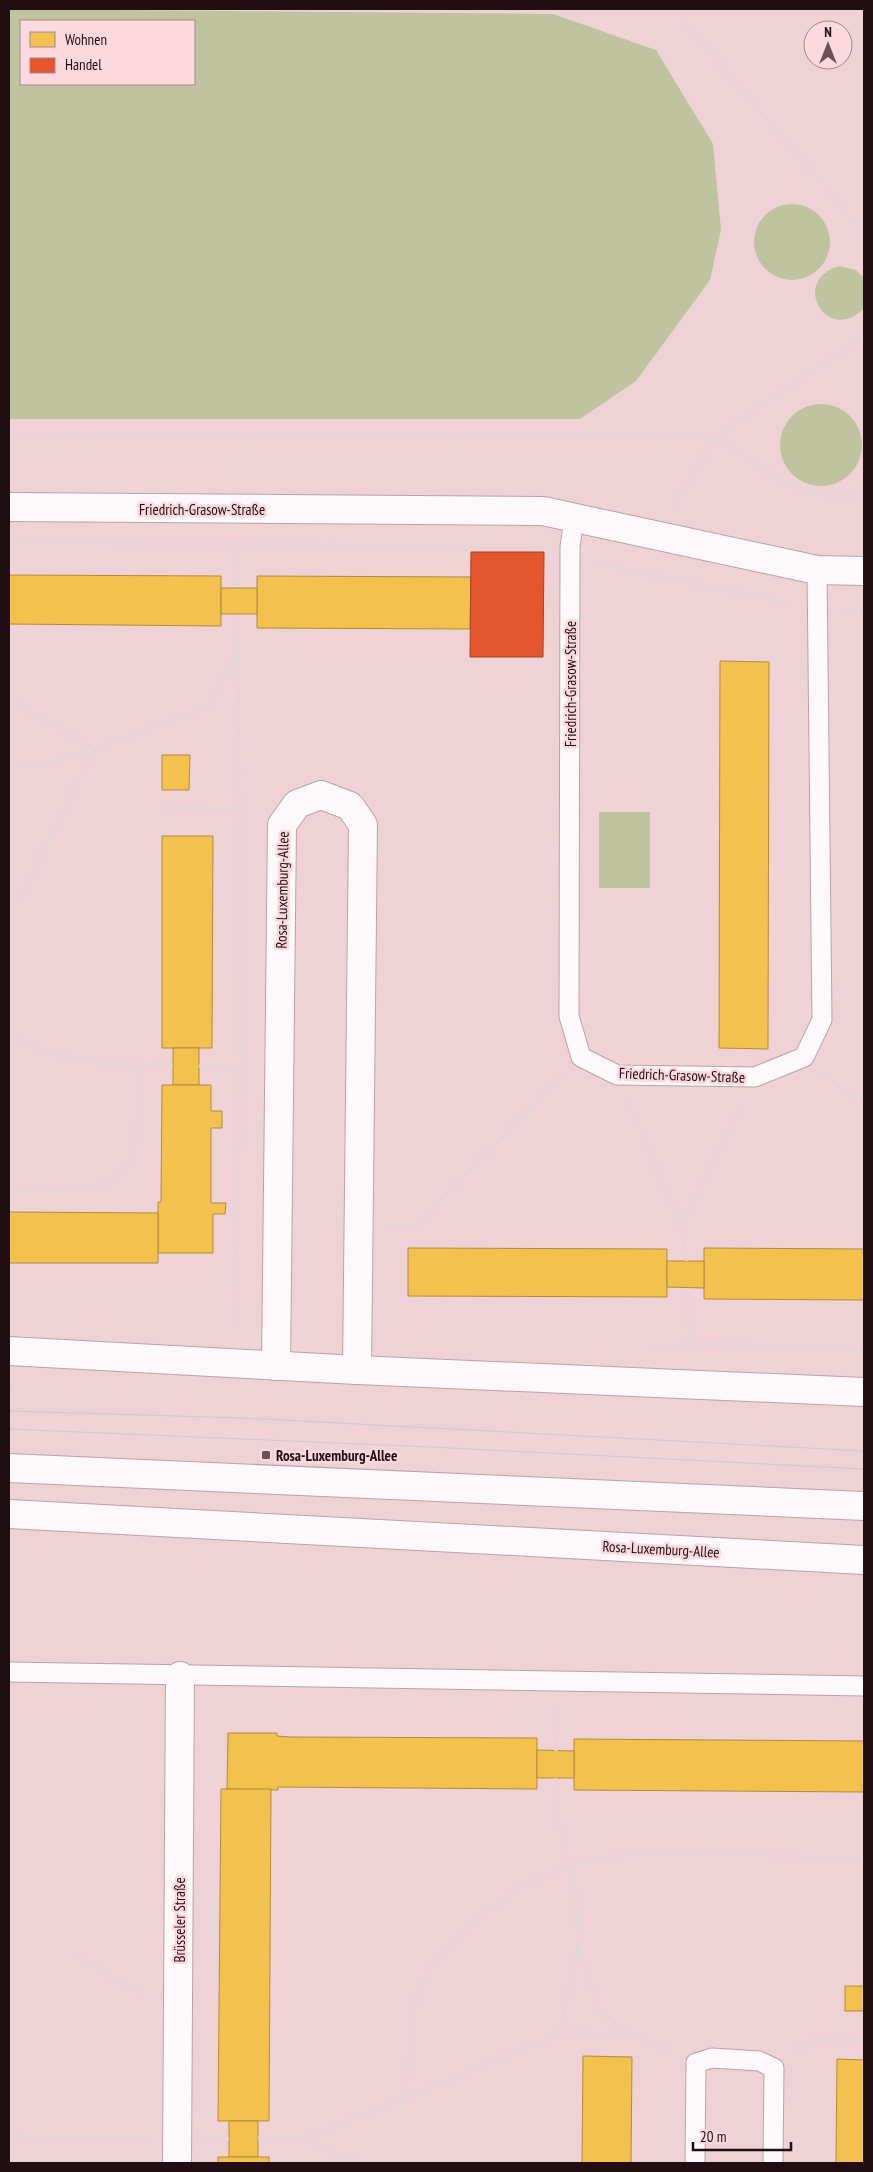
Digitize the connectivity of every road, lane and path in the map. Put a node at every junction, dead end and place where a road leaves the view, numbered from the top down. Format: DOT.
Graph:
graph roads {
  1 [pos="674,9"];
  2 [pos="864,233"];
  3 [pos="864,336"];
  4 [pos="9,434"];
  5 [pos="716,437"];
  6 [pos="864,496"];
  7 [pos="9,507"];
  8 [pos="238,509"];
  9 [pos="574,518"];
  10 [pos="671,539"];
  11 [pos="9,542"];
  12 [pos="237,544"];
  13 [pos="570,547"];
  14 [pos="817,570"];
  15 [pos="864,571"];
  16 [pos="665,578"];
  17 [pos="238,588"];
  18 [pos="816,609"];
  19 [pos="864,610"];
  20 [pos="238,614"];
  21 [pos="238,650"];
  22 [pos="9,700"];
  23 [pos="95,749"];
  24 [pos="9,767"];
  25 [pos="165,808"];
  26 [pos="240,810"];
  27 [pos="9,906"];
  28 [pos="9,1034"];
  29 [pos="581,1057"];
  30 [pos="804,1057"];
  31 [pos="173,1065"];
  32 [pos="142,1066"];
  33 [pos="199,1066"];
  34 [pos="240,1067"];
  35 [pos="617,1075"];
  36 [pos="755,1076"];
  37 [pos="864,1097"];
  38 [pos="9,1190"];
  39 [pos="358,1226"];
  40 [pos="681,1227"];
  41 [pos="687,1261"];
  42 [pos="687,1288"];
  43 [pos="226,1331"];
  44 [pos="690,1344"];
  45 [pos="864,1350"];
  46 [pos="11,1351"];
  47 [pos="650,1351"];
  48 [pos="276,1366"];
  49 [pos="356,1370"];
  50 [pos="864,1392"];
  51 [pos="10,1440"];
  52 [pos="9,1468"];
  53 [pos="864,1506"];
  54 [pos="9,1514"];
  55 [pos="864,1560"];
  56 [pos="9,1672"];
  57 [pos="180,1676"];
  58 [pos="557,1682"];
  59 [pos="864,1686"];
  60 [pos="556,1751"];
  61 [pos="555,1778"];
  62 [pos="864,1861"];
  63 [pos="569,1864"];
  64 [pos="578,1947"];
  65 [pos="74,1955"];
  66 [pos="178,2015"];
  67 [pos="560,2033"];
  68 [pos="631,2033"];
  69 [pos="864,2040"];
  70 [pos="696,2063"];
  71 [pos="774,2068"];
  72 [pos="405,2098"];
  73 [pos="9,2137"];
  74 [pos="258,2138"];
  75 [pos="302,2138"];
  76 [pos="229,2139"];
  77 [pos="176,2151"];
  78 [pos="359,2163"];
  79 [pos="695,2163"];
  80 [pos="773,2163"];
  1 -- 2 [label="path"];
  3 -- 5 [label="path"];
  4 -- 5 [label="path"];
  5 -- 6 [label="path"];
  5 -- 10 [label="path"];
  7 -- 8 [label="street, Friedrich-Grasow-Straße"];
  8 -- 9 [label="street, Friedrich-Grasow-Straße"];
  8 -- 12 [label="path"];
  9 -- 10 [label="street, Friedrich-Grasow-Straße"];
  9 -- 13 [label="lane, Friedrich-Grasow-Straße"];
  10 -- 14 [label="street, Friedrich-Grasow-Straße"];
  10 -- 16 [label="path"];
  11 -- 12 [label="path"];
  12 -- 13 [label="path"];
  12 -- 17 [label="path"];
  13 -- 16 [label="path"];
  13 -- 29 [label="lane, Friedrich-Grasow-Straße"];
  14 -- 15 [label="street, Friedrich-Grasow-Straße"];
  14 -- 18 [label="lane"];
  16 -- 18 [label="path"];
  18 -- 19 [label="path"];
  18 -- 30 [label="lane"];
  20 -- 21 [label="path"];
  21 -- 23 [label="path"];
  21 -- 26 [label="path"];
  22 -- 23 [label="path"];
  23 -- 24 [label="path"];
  23 -- 27 [label="path"];
  25 -- 26 [label="path"];
  26 -- 34 [label="path"];
  28 -- 32 [label="path"];
  29 -- 35 [label="lane, Friedrich-Grasow-Straße"];
  29 -- 39 [label="path"];
  30 -- 36 [label="lane, Friedrich-Grasow-Straße"];
  30 -- 37 [label="path"];
  31 -- 32 [label="path"];
  32 -- 38 [label="path"];
  33 -- 34 [label="path"];
  34 -- 43 [label="path"];
  35 -- 36 [label="lane, Friedrich-Grasow-Straße"];
  35 -- 40 [label="path"];
  36 -- 40 [label="path"];
  39 -- 48 [label="street, Rosa-Luxemburg-Allee"];
  39 -- 49 [label="street, Rosa-Luxemburg-Allee"];
  40 -- 41 [label="path"];
  42 -- 44 [label="path"];
  44 -- 45 [label="path"];
  44 -- 47 [label="path"];
  46 -- 48 [label="street"];
  46 -- 51 [label="path"];
  48 -- 49 [label="street"];
  49 -- 50 [label="street"];
  52 -- 53 [label="street"];
  54 -- 55 [label="street, Rosa-Luxemburg-Allee"];
  56 -- 57 [label="lane"];
  57 -- 58 [label="lane"];
  57 -- 66 [label="street, Brüsseler Straße"];
  58 -- 59 [label="lane"];
  58 -- 60 [label="path"];
  61 -- 63 [label="path"];
  62 -- 63 [label="path"];
  63 -- 64 [label="path"];
  63 -- 72 [label="path"];
  64 -- 67 [label="path"];
  64 -- 68 [label="path"];
  65 -- 66 [label="path"];
  66 -- 77 [label="street, Brüsseler Straße"];
  67 -- 68 [label="path"];
  67 -- 72 [label="path"];
  68 -- 70 [label="path"];
  69 -- 71 [label="path"];
  70 -- 71 [label="lane"];
  70 -- 79 [label="lane"];
  71 -- 80 [label="lane"];
  72 -- 75 [label="path"];
  73 -- 77 [label="path"];
  74 -- 75 [label="path"];
  75 -- 78 [label="path"];
  76 -- 77 [label="path"];
}
